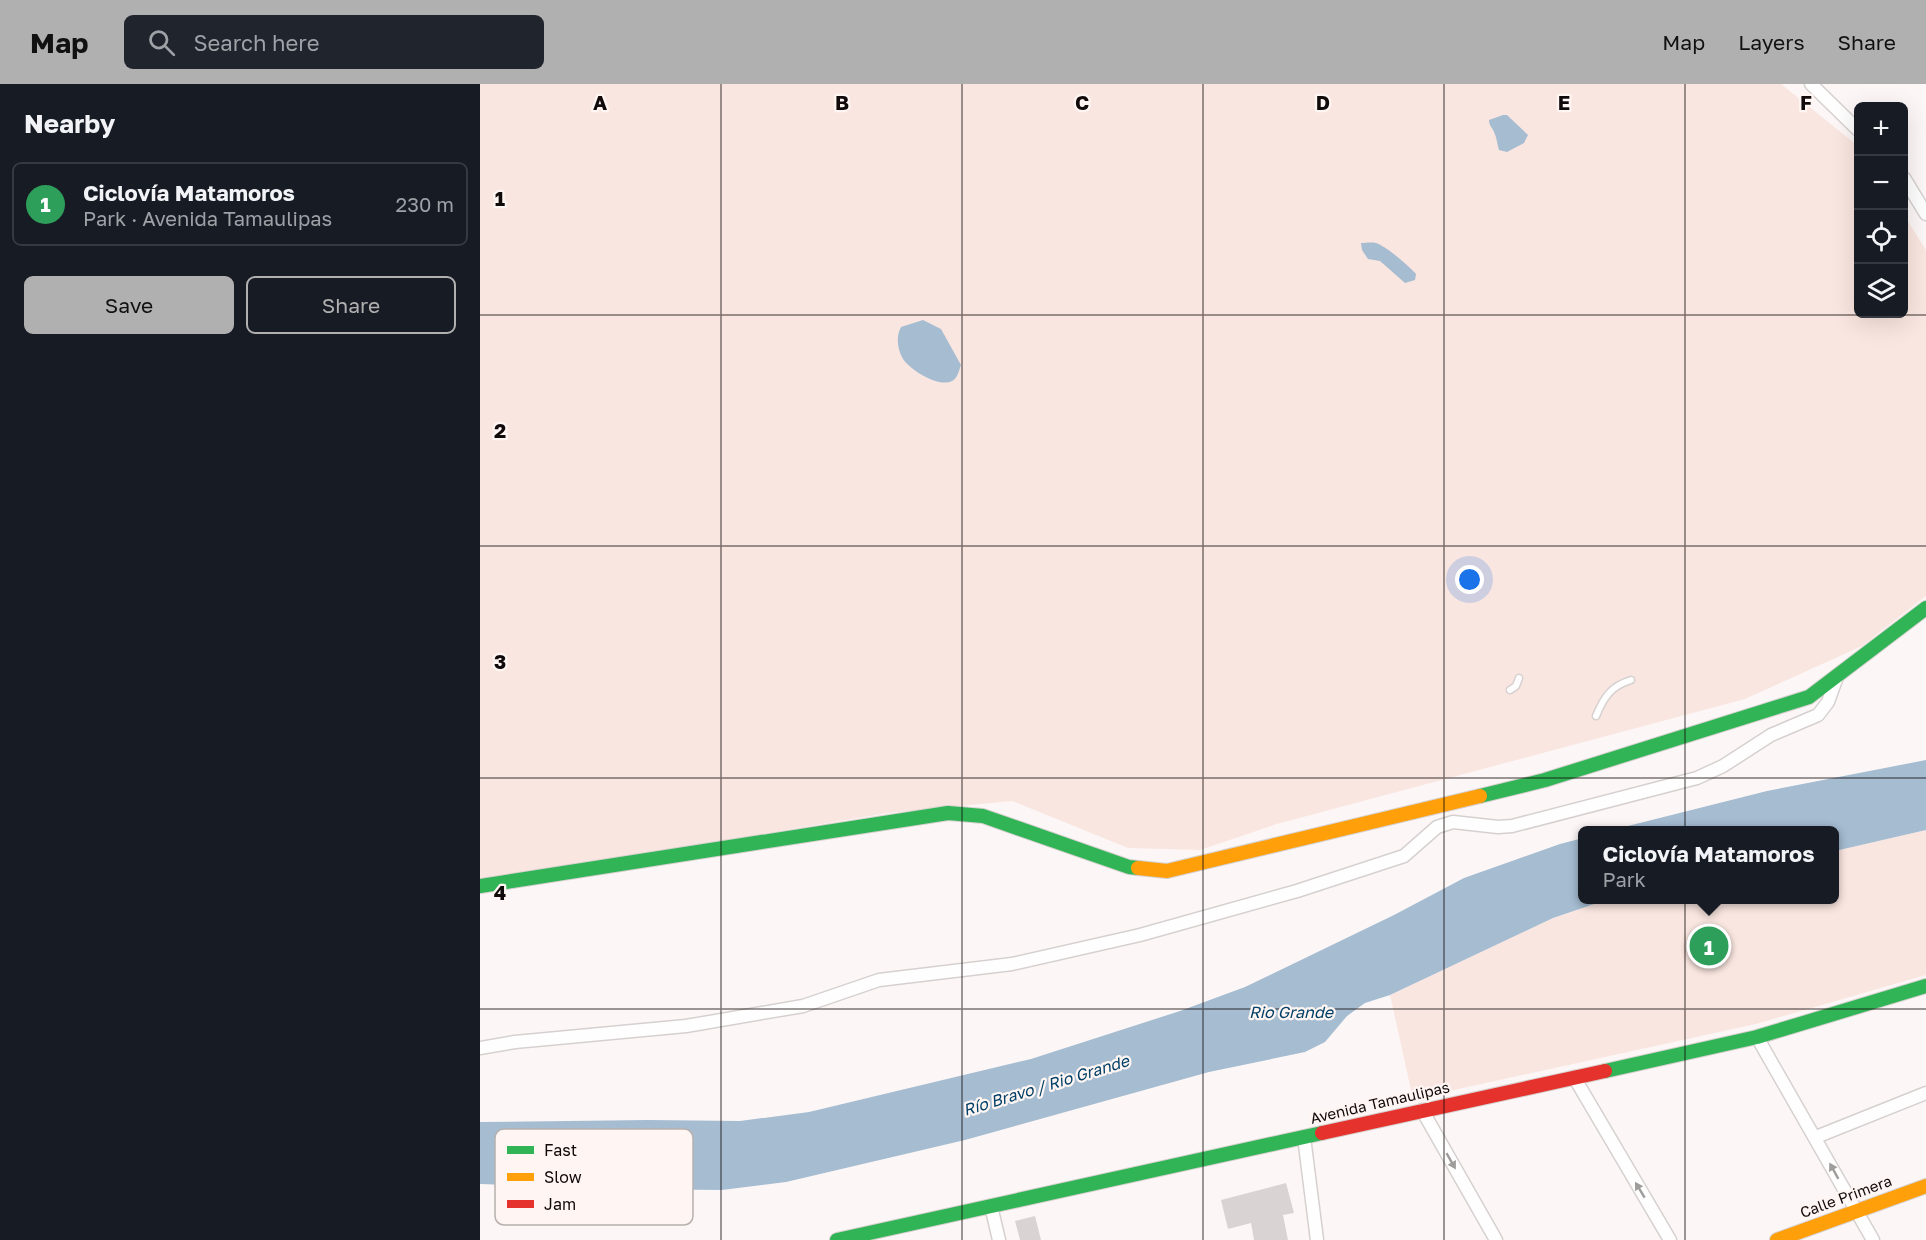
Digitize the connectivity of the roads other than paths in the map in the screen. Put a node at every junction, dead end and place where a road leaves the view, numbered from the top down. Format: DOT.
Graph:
graph roads {
  1 [pos="1811,84"];
  2 [pos="1854,126"];
  3 [pos="1908,184"];
  4 [pos="1926,214"];
  5 [pos="1926,608"];
  6 [pos="1837,677"];
  7 [pos="1519,678"];
  8 [pos="1631,680"];
  9 [pos="1510,690"];
  10 [pos="1596,716"];
  11 [pos="480,886"];
  12 [pos="1926,986"];
  13 [pos="1758,1036"];
  14 [pos="480,1048"];
  15 [pos="1574,1077"];
  16 [pos="1926,1092"];
  17 [pos="1422,1110"];
  18 [pos="1304,1137"];
  19 [pos="1816,1137"];
  20 [pos="1926,1186"];
  21 [pos="991,1206"];
  22 [pos="1856,1210"];
  23 [pos="837,1240"];
  24 [pos="999,1240"];
  25 [pos="1317,1240"];
  26 [pos="1496,1240"];
  27 [pos="1670,1240"];
  28 [pos="1777,1240"];
  29 [pos="1873,1240"];
  1 -- 2 [label="street"];
  3 -- 4 [label="street"];
  5 -- 6 [label="street"];
  6 -- 11 [label="street"];
  6 -- 14 [label="street"];
  7 -- 9 [label="lane"];
  8 -- 10 [label="lane"];
  12 -- 13 [label="street, Avenida Tamaulipas"];
  13 -- 15 [label="street, Avenida Tamaulipas"];
  13 -- 19 [label="street"];
  15 -- 17 [label="street, Avenida Tamaulipas"];
  27 -- 15 [label="street, one-way"];
  16 -- 19 [label="street"];
  17 -- 18 [label="street, Avenida Tamaulipas"];
  17 -- 26 [label="street, one-way"];
  18 -- 21 [label="street, Avenida Tamaulipas"];
  18 -- 25 [label="street"];
  22 -- 19 [label="street, one-way"];
  20 -- 22 [label="street, Calle Primera"];
  21 -- 23 [label="street, Avenida Tamaulipas"];
  21 -- 24 [label="street"];
  22 -- 28 [label="street, Calle Primera"];
  22 -- 29 [label="street"];
}
